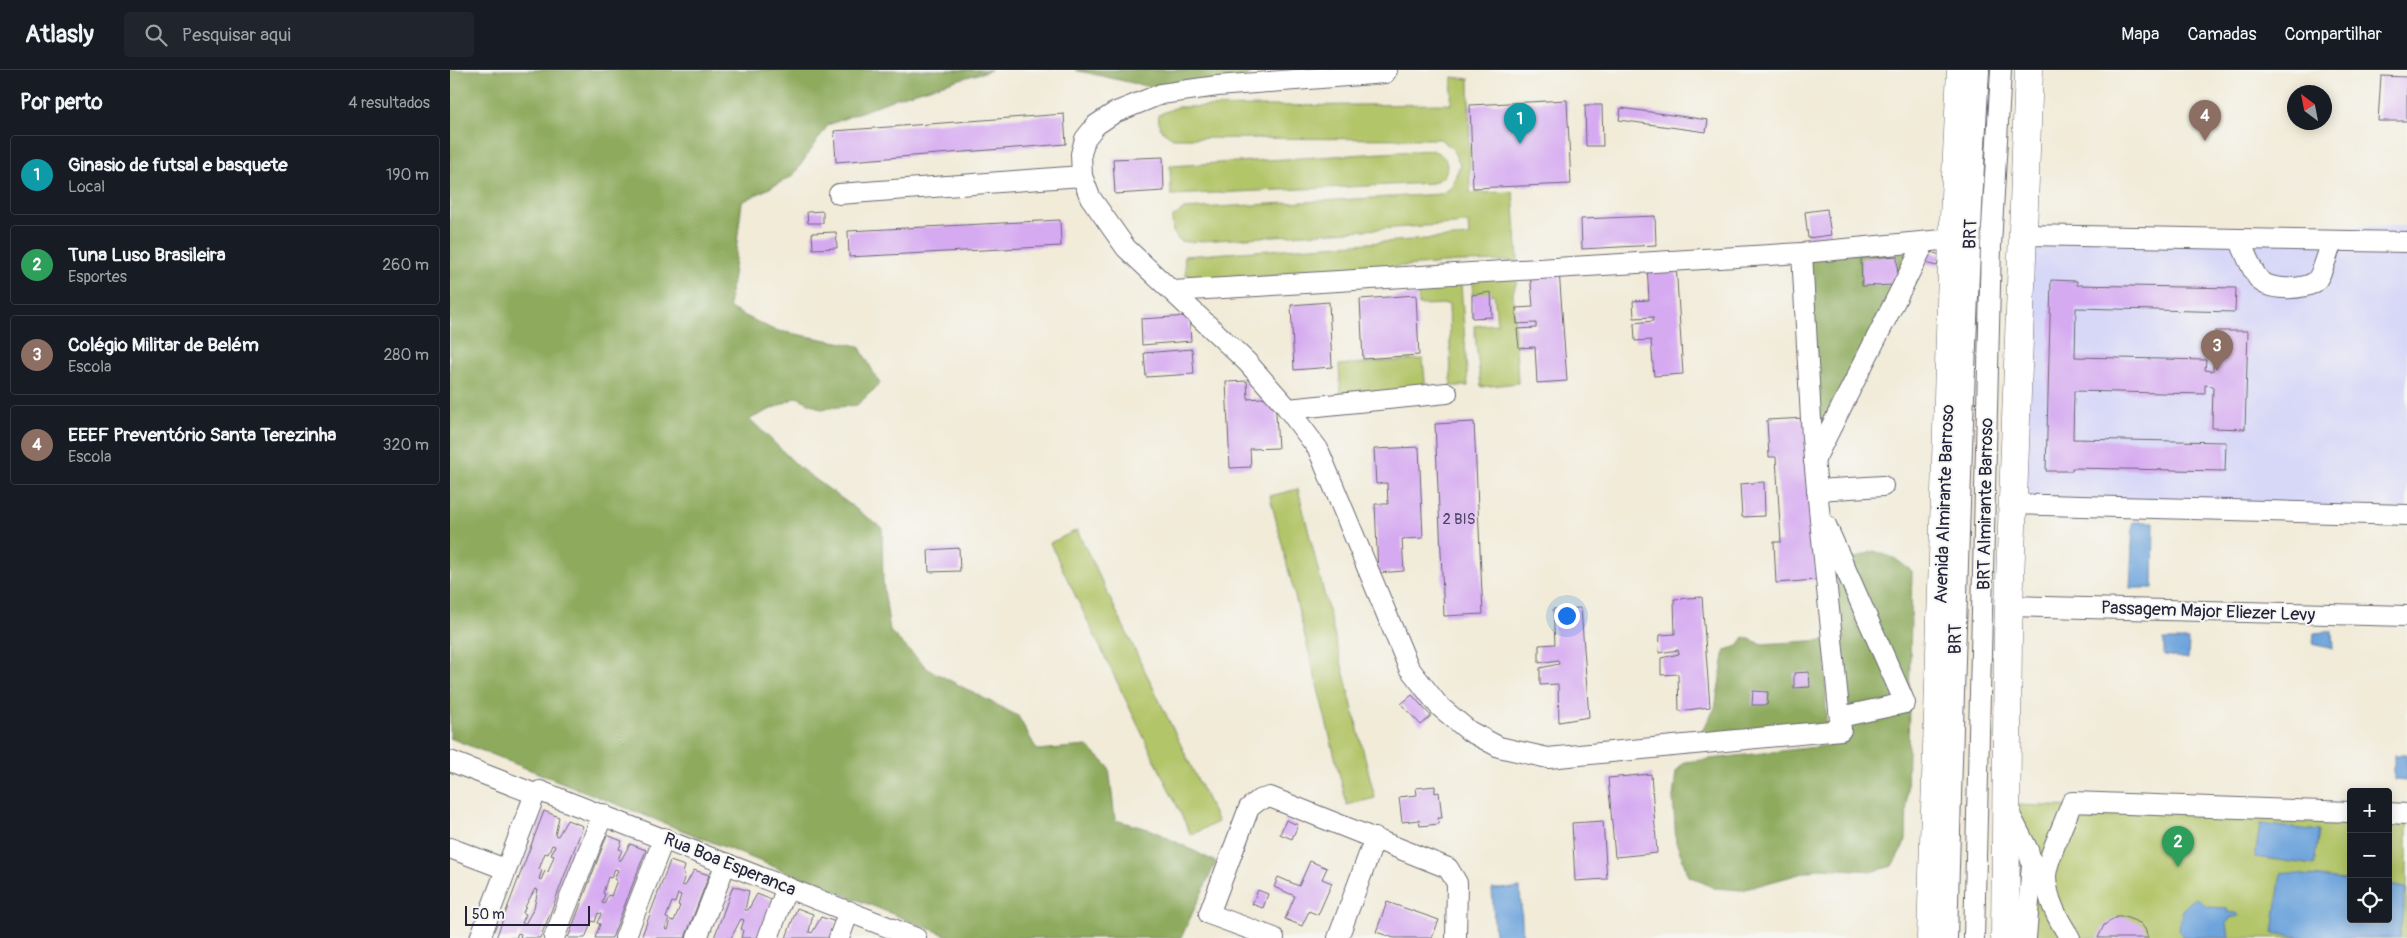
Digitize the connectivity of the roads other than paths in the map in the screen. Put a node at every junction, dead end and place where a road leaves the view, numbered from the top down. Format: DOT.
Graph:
graph roads {
  1 [pos="1387,70"];
  2 [pos="1962,70"];
  3 [pos="1979,70"];
  4 [pos="2001,70"];
  5 [pos="2029,70"];
  6 [pos="1082,176"];
  7 [pos="839,194"];
  8 [pos="2022,235"];
  9 [pos="1952,239"];
  10 [pos="2240,239"];
  11 [pos="2332,241"];
  12 [pos="1925,242"];
  13 [pos="2407,242"];
  14 [pos="1802,253"];
  15 [pos="1173,291"];
  16 [pos="1447,392"];
  17 [pos="1288,409"];
  18 [pos="1814,462"];
  19 [pos="1883,486"];
  20 [pos="1818,500"];
  21 [pos="2012,504"];
  22 [pos="2407,515"];
  23 [pos="2009,606"];
  24 [pos="2407,616"];
  25 [pos="1840,717"];
  26 [pos="450,761"];
  27 [pos="539,793"];
  28 [pos="2006,806"];
  29 [pos="2347,812"];
  30 [pos="2392,813"];
  31 [pos="603,814"];
  32 [pos="2407,814"];
  33 [pos="664,838"];
  34 [pos="1375,838"];
  35 [pos="450,848"];
  36 [pos="2053,854"];
  37 [pos="726,863"];
  38 [pos="2032,864"];
  39 [pos="506,869"];
  40 [pos="788,887"];
  41 [pos="849,911"];
  42 [pos="912,937"];
  43 [pos="480,938"];
  44 [pos="554,938"];
  45 [pos="625,938"];
  46 [pos="697,938"];
  47 [pos="768,938"];
  48 [pos="839,938"];
  49 [pos="1274,938"];
  50 [pos="1338,938"];
  51 [pos="1456,938"];
  52 [pos="1931,938"];
  53 [pos="1947,938"];
  54 [pos="1974,938"];
  55 [pos="2005,938"];
  56 [pos="2026,938"];
  57 [pos="2070,938"];
  1 -- 6 [label="street"];
  2 -- 9 [label="highway, Avenida Almirante Barroso"];
  3 -- 53 [label="street, BRT"];
  4 -- 54 [label="street, BRT Almirante Barroso"];
  5 -- 8 [label="highway"];
  6 -- 7 [label="street"];
  6 -- 15 [label="street"];
  8 -- 10 [label="street"];
  8 -- 21 [label="highway"];
  9 -- 12 [label="street"];
  9 -- 52 [label="highway, Avenida Almirante Barroso"];
  10 -- 11 [label="street"];
  10 -- 11 [label="street"];
  11 -- 13 [label="street"];
  12 -- 14 [label="street"];
  12 -- 18 [label="street"];
  14 -- 15 [label="street"];
  14 -- 18 [label="street"];
  15 -- 17 [label="street"];
  16 -- 17 [label="street"];
  17 -- 25 [label="street"];
  18 -- 20 [label="street"];
  19 -- 20 [label="street"];
  20 -- 25 [label="street"];
  20 -- 25 [label="street"];
  21 -- 22 [label="street"];
  21 -- 23 [label="highway"];
  23 -- 24 [label="street, Passagem Major Eliezer Levy"];
  23 -- 28 [label="highway"];
  26 -- 27 [label="street, Rua Boa Esperanca"];
  27 -- 31 [label="street, Rua Boa Esperanca"];
  27 -- 39 [label="street"];
  28 -- 38 [label="street"];
  28 -- 55 [label="highway"];
  29 -- 36 [label="street"];
  30 -- 32 [label="street"];
  31 -- 33 [label="street, Rua Boa Esperanca"];
  31 -- 44 [label="street"];
  33 -- 37 [label="street, Rua Boa Esperanca"];
  33 -- 45 [label="street"];
  34 -- 49 [label="street"];
  34 -- 50 [label="street"];
  34 -- 51 [label="street"];
  35 -- 39 [label="street"];
  36 -- 38 [label="street"];
  36 -- 57 [label="street"];
  37 -- 40 [label="street, Rua Boa Esperanca"];
  37 -- 46 [label="street"];
  38 -- 56 [label="street"];
  39 -- 43 [label="street"];
  40 -- 41 [label="street, Rua Boa Esperanca"];
  40 -- 47 [label="street"];
  41 -- 42 [label="street, Rua Boa Esperanca"];
  41 -- 48 [label="street"];
}
